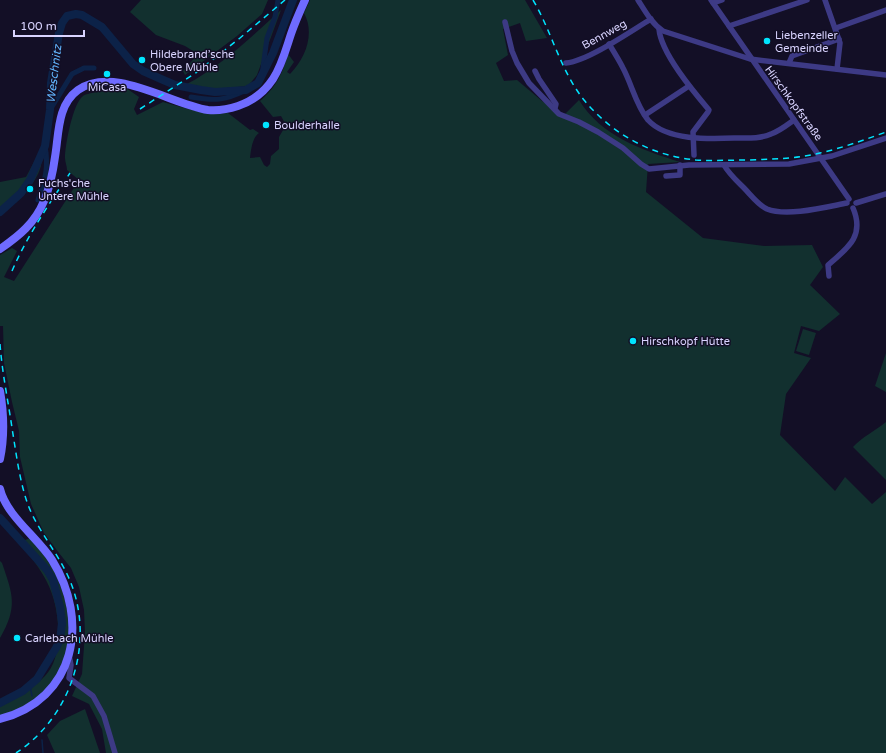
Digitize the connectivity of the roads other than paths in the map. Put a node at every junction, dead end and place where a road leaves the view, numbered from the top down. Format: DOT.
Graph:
graph roads {
  1 [pos="305,0"];
  2 [pos="638,0"];
  3 [pos="722,0"];
  4 [pos="807,0"];
  5 [pos="825,0"];
  6 [pos="712,2"];
  7 [pos="886,10"];
  8 [pos="651,19"];
  9 [pos="505,22"];
  10 [pos="729,26"];
  11 [pos="836,28"];
  12 [pos="659,29"];
  13 [pos="839,39"];
  14 [pos="610,44"];
  15 [pos="750,59"];
  16 [pos="566,63"];
  17 [pos="789,63"];
  18 [pos="837,69"];
  19 [pos="535,70"];
  20 [pos="886,75"];
  21 [pos="689,86"];
  22 [pos="554,108"];
  23 [pos="645,115"];
  24 [pos="794,120"];
  25 [pos="693,138"];
  26 [pos="886,138"];
  27 [pos="694,155"];
  28 [pos="822,159"];
  29 [pos="680,165"];
  30 [pos="724,165"];
  31 [pos="666,176"];
  32 [pos="886,194"];
  33 [pos="848,201"];
  34 [pos="854,205"];
  35 [pos="0,249"];
  36 [pos="829,276"];
  37 [pos="0,391"];
  38 [pos="0,458"];
  39 [pos="0,489"];
  40 [pos="70,655"];
  41 [pos="0,719"];
  42 [pos="115,753"];
  1 -- 35 [label="main road"];
  2 -- 8 [label="street"];
  3 -- 6 [label="street"];
  4 -- 10 [label="street"];
  5 -- 11 [label="street"];
  6 -- 10 [label="street, Hirschkopfstraße"];
  7 -- 11 [label="street"];
  8 -- 12 [label="street"];
  8 -- 14 [label="street, Bennweg"];
  9 -- 22 [label="street"];
  10 -- 15 [label="street, Hirschkopfstraße"];
  11 -- 13 [label="street"];
  12 -- 15 [label="street"];
  12 -- 21 [label="street"];
  13 -- 17 [label="street"];
  13 -- 18 [label="street"];
  14 -- 16 [label="street, Bennweg"];
  14 -- 23 [label="street"];
  15 -- 17 [label="street"];
  15 -- 24 [label="street, Hirschkopfstraße"];
  17 -- 18 [label="street"];
  18 -- 20 [label="street"];
  19 -- 22 [label="street"];
  21 -- 23 [label="street"];
  21 -- 25 [label="street"];
  22 -- 29 [label="street"];
  23 -- 25 [label="street"];
  24 -- 25 [label="street"];
  24 -- 28 [label="street, Hirschkopfstraße"];
  25 -- 27 [label="street"];
  26 -- 28 [label="street"];
  28 -- 30 [label="street"];
  28 -- 33 [label="street, Hirschkopfstraße"];
  29 -- 30 [label="street"];
  29 -- 31 [label="street"];
  30 -- 33 [label="street"];
  32 -- 34 [label="street"];
  33 -- 34 [label="street, Hirschkopfstraße"];
  34 -- 36 [label="street"];
  37 -- 38 [label="main road"];
  39 -- 40 [label="main road"];
  40 -- 41 [label="main road"];
  40 -- 42 [label="street"];
}
